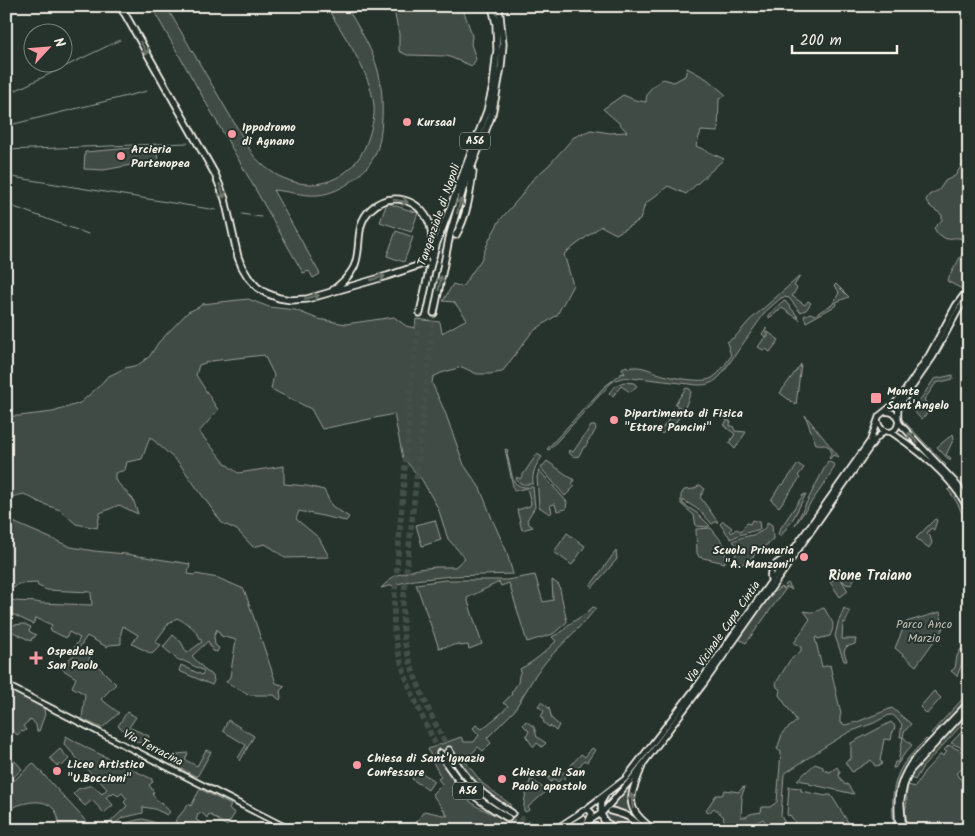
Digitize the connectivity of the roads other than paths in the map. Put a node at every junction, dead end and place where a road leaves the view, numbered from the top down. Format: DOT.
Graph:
graph roads {
  1 [pos="119,6"];
  2 [pos="492,6"];
  3 [pos="499,6"];
  4 [pos="474,160"];
  5 [pos="456,235"];
  6 [pos="426,263"];
  7 [pos="429,271"];
  8 [pos="969,288"];
  9 [pos="332,291"];
  10 [pos="969,295"];
  11 [pos="434,313"];
  12 [pos="420,314"];
  13 [pos="950,316"];
  14 [pos="951,324"];
  15 [pos="884,412"];
  16 [pos="898,418"];
  17 [pos="878,419"];
  18 [pos="884,431"];
  19 [pos="891,432"];
  20 [pos="942,472"];
  21 [pos="953,482"];
  22 [pos="969,502"];
  23 [pos="969,511"];
  24 [pos="787,560"];
  25 [pos="6,685"];
  26 [pos="969,702"];
  27 [pos="969,707"];
  28 [pos="934,741"];
  29 [pos="449,750"];
  30 [pos="440,753"];
  31 [pos="642,766"];
  32 [pos="607,793"];
  33 [pos="586,809"];
  34 [pos="611,811"];
  35 [pos="601,814"];
  36 [pos="583,822"];
  37 [pos="636,822"];
  38 [pos="653,829"];
  39 [pos="291,830"];
  40 [pos="554,830"];
  41 [pos="565,830"];
  42 [pos="576,830"];
  43 [pos="593,830"];
  44 [pos="604,830"];
  45 [pos="618,830"];
  46 [pos="643,830"];
  47 [pos="901,830"];
  1 -- 9 [label="highway, one-way"];
  2 -- 7 [label="highway, Tangenziale di Napoli / A56"];
  3 -- 4 [label="highway, Tangenziale di Napoli / A56"];
  4 -- 5 [label="highway"];
  11 -- 4 [label="highway, Tangenziale di Napoli / A56, one-way"];
  9 -- 6 [label="highway, one-way"];
  9 -- 7 [label="highway, one-way"];
  7 -- 12 [label="highway, Tangenziale di Napoli / A56"];
  8 -- 13 [label="main road"];
  10 -- 14 [label="main road"];
  13 -- 14 [label="main road"];
  13 -- 15 [label="main road"];
  14 -- 16 [label="main road"];
  15 -- 16 [label="main road"];
  15 -- 17 [label="main road"];
  16 -- 19 [label="main road"];
  20 -- 16 [label="main road, one-way"];
  17 -- 18 [label="main road"];
  17 -- 24 [label="main road, Via Vicinale Cupa Cintia"];
  18 -- 19 [label="main road"];
  18 -- 24 [label="main road, Via Vicinale Cupa Cintia"];
  19 -- 20 [label="main road"];
  20 -- 21 [label="main road"];
  21 -- 22 [label="main road"];
  21 -- 23 [label="main road"];
  24 -- 31 [label="main road, Via Vicinale Cupa Cintia"];
  24 -- 32 [label="main road, Via Vicinale Cupa Cintia"];
  25 -- 39 [label="main road, Via Terracina"];
  26 -- 28 [label="main road"];
  27 -- 28 [label="main road"];
  28 -- 47 [label="main road"];
  29 -- 30 [label="highway, A56"];
  31 -- 35 [label="main road, Via Vicinale Cupa Cintia"];
  38 -- 31 [label="highway, one-way"];
  32 -- 33 [label="main road, Via Vicinale Cupa Cintia"];
  32 -- 35 [label="main road"];
  33 -- 36 [label="main road"];
  33 -- 40 [label="main road, Via Vicinale Cupa Cintia"];
  34 -- 37 [label="highway"];
  35 -- 36 [label="main road, Via Vicinale Cupa Cintia"];
  35 -- 45 [label="highway"];
  36 -- 41 [label="highway"];
  36 -- 42 [label="main road, Via Vicinale Cupa Cintia"];
  37 -- 38 [label="highway"];
  37 -- 46 [label="highway"];
  43 -- 44 [label="highway"];
}
